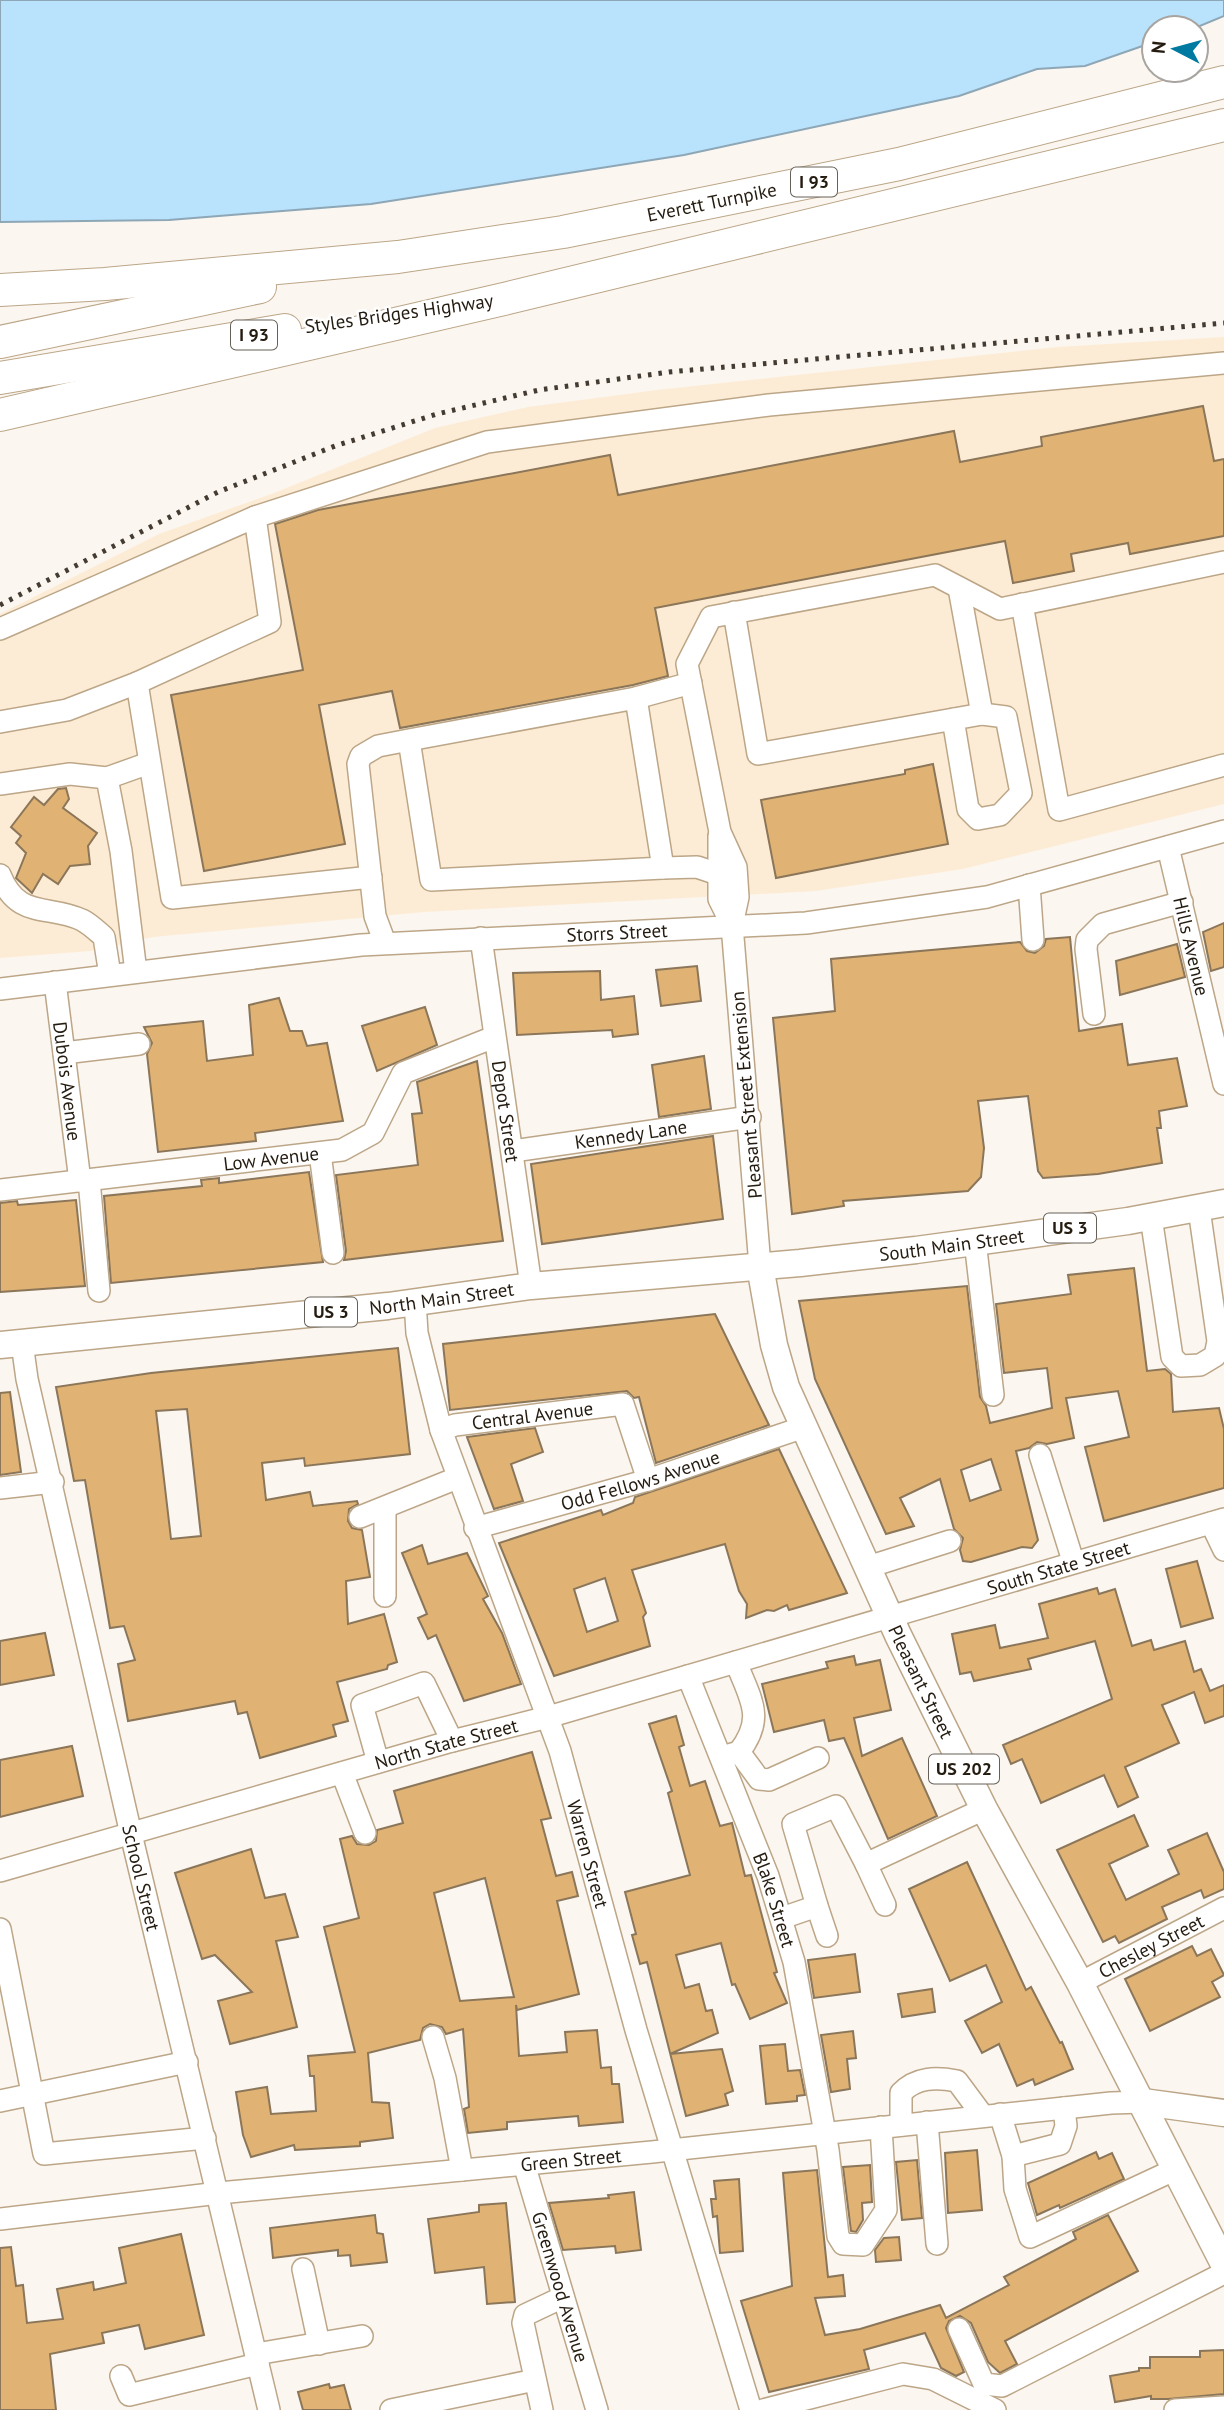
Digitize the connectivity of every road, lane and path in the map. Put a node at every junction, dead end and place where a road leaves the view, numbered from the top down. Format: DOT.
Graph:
graph roads {
  1 [pos="1224,82"];
  2 [pos="1224,125"];
  3 [pos="398,257"];
  4 [pos="0,290"];
  5 [pos="508,298"];
  6 [pos="0,342"];
  7 [pos="1224,363"];
  8 [pos="0,378"];
  9 [pos="0,415"];
  10 [pos="255,517"];
  11 [pos="1224,562"];
  12 [pos="959,588"];
  13 [pos="1022,604"];
  14 [pos="734,612"];
  15 [pos="0,629"];
  16 [pos="137,683"];
  17 [pos="691,683"];
  18 [pos="636,698"];
  19 [pos="982,714"];
  20 [pos="953,719"];
  21 [pos="0,722"];
  22 [pos="409,740"];
  23 [pos="149,763"];
  24 [pos="1224,765"];
  25 [pos="107,778"];
  26 [pos="0,784"];
  27 [pos="1224,831"];
  28 [pos="720,832"];
  29 [pos="1168,847"];
  30 [pos="663,868"];
  31 [pos="718,874"];
  32 [pos="0,875"];
  33 [pos="371,877"];
  34 [pos="1029,885"];
  35 [pos="1182,902"];
  36 [pos="129,920"];
  37 [pos="732,925"];
  38 [pos="91,927"];
  39 [pos="481,938"];
  40 [pos="1033,940"];
  41 [pos="385,943"];
  42 [pos="136,972"];
  43 [pos="110,975"];
  44 [pos="55,982"];
  45 [pos="0,989"];
  46 [pos="1094,1014"];
  47 [pos="494,1037"];
  48 [pos="139,1045"];
  49 [pos="64,1053"];
  50 [pos="1224,1084"];
  51 [pos="750,1117"];
  52 [pos="513,1151"];
  53 [pos="320,1153"];
  54 [pos="84,1180"];
  55 [pos="0,1190"];
  56 [pos="1212,1206"];
  57 [pos="1152,1217"];
  58 [pos="975,1241"];
  59 [pos="333,1253"];
  60 [pos="760,1266"];
  61 [pos="531,1286"];
  62 [pos="99,1291"];
  63 [pos="415,1301"];
  64 [pos="11,1344"];
  65 [pos="993,1395"];
  66 [pos="804,1427"];
  67 [pos="441,1430"];
  68 [pos="1040,1455"];
  69 [pos="457,1478"];
  70 [pos="649,1480"];
  71 [pos="53,1482"];
  72 [pos="0,1488"];
  73 [pos="385,1508"];
  74 [pos="360,1517"];
  75 [pos="1217,1521"];
  76 [pos="475,1528"];
  77 [pos="950,1541"];
  78 [pos="1224,1550"];
  79 [pos="1073,1561"];
  80 [pos="867,1567"];
  81 [pos="385,1596"];
  82 [pos="890,1615"];
  83 [pos="736,1662"];
  84 [pos="688,1676"];
  85 [pos="548,1717"];
  86 [pos="452,1741"];
  87 [pos="730,1754"];
  88 [pos="818,1758"];
  89 [pos="379,1762"];
  90 [pos="342,1773"];
  91 [pos="984,1809"];
  92 [pos="365,1833"];
  93 [pos="131,1834"];
  94 [pos="866,1864"];
  95 [pos="0,1871"];
  96 [pos="885,1905"];
  97 [pos="817,1906"];
  98 [pos="1224,1908"];
  99 [pos="782,1918"];
  100 [pos="0,1929"];
  101 [pos="827,1936"];
  102 [pos="1080,1983"];
  103 [pos="433,2037"];
  104 [pos="187,2062"];
  105 [pos="35,2094"];
  106 [pos="0,2101"];
  107 [pos="1143,2102"];
  108 [pos="1064,2108"];
  109 [pos="1224,2113"];
  110 [pos="992,2115"];
  111 [pos="927,2122"];
  112 [pos="891,2126"];
  113 [pos="825,2132"];
  114 [pos="205,2138"];
  115 [pos="671,2150"];
  116 [pos="1013,2156"];
  117 [pos="524,2164"];
  118 [pos="1176,2169"];
  119 [pos="462,2170"];
  120 [pos="219,2193"];
  121 [pos="0,2219"];
  122 [pos="937,2244"];
  123 [pos="1224,2264"];
  124 [pos="303,2269"];
  125 [pos="1224,2273"];
  126 [pos="563,2297"];
  127 [pos="959,2329"];
  128 [pos="362,2336"];
  129 [pos="319,2344"];
  130 [pos="257,2359"];
  131 [pos="121,2376"];
  132 [pos="535,2381"];
  133 [pos="1224,2407"];
  134 [pos="269,2410"];
  135 [pos="391,2410"];
  136 [pos="542,2410"];
  137 [pos="597,2410"];
  138 [pos="751,2410"];
  139 [pos="763,2410"];
  140 [pos="995,2410"];
  141 [pos="1175,2410"];
  1 -- 3 [label="highway, Everett Turnpike / I 93"];
  2 -- 5 [label="highway, I 93"];
  3 -- 4 [label="highway"];
  3 -- 6 [label="highway, I 93"];
  5 -- 8 [label="highway, Styles Bridges Highway / I 93"];
  5 -- 9 [label="highway"];
  7 -- 10 [label="street"];
  10 -- 15 [label="street"];
  10 -- 16 [label="street"];
  11 -- 13 [label="street"];
  12 -- 13 [label="street"];
  12 -- 14 [label="street"];
  12 -- 19 [label="street"];
  13 -- 24 [label="street"];
  14 -- 17 [label="street"];
  14 -- 20 [label="street"];
  16 -- 21 [label="street"];
  16 -- 23 [label="street"];
  17 -- 18 [label="street"];
  17 -- 28 [label="street"];
  18 -- 22 [label="street"];
  18 -- 30 [label="street"];
  19 -- 20 [label="street"];
  19 -- 20 [label="street"];
  22 -- 30 [label="street"];
  22 -- 33 [label="street"];
  23 -- 25 [label="street"];
  23 -- 33 [label="street"];
  25 -- 26 [label="street"];
  25 -- 36 [label="street"];
  27 -- 29 [label="street, Storrs Street"];
  28 -- 31 [label="street"];
  28 -- 37 [label="street"];
  29 -- 34 [label="street, Storrs Street"];
  29 -- 35 [label="street, Hills Avenue"];
  30 -- 31 [label="street"];
  31 -- 37 [label="street"];
  32 -- 38 [label="street"];
  33 -- 41 [label="street"];
  34 -- 37 [label="street, Storrs Street"];
  34 -- 40 [label="street"];
  35 -- 46 [label="street"];
  35 -- 50 [label="street, Hills Avenue"];
  36 -- 38 [label="street"];
  36 -- 42 [label="street"];
  37 -- 39 [label="street, Storrs Street"];
  37 -- 51 [label="street, Pleasant Street Extension"];
  38 -- 43 [label="street"];
  39 -- 41 [label="street, Storrs Street"];
  39 -- 47 [label="street, Depot Street"];
  41 -- 42 [label="street, Storrs Street"];
  42 -- 43 [label="street, Storrs Street"];
  43 -- 44 [label="street, Storrs Street"];
  44 -- 45 [label="street, Storrs Street"];
  44 -- 49 [label="street, Dubois Avenue"];
  47 -- 52 [label="street, Depot Street"];
  47 -- 53 [label="street, Low Avenue"];
  48 -- 49 [label="street"];
  49 -- 54 [label="street, Dubois Avenue"];
  51 -- 52 [label="street, Kennedy Lane"];
  51 -- 60 [label="street, Pleasant Street Extension"];
  52 -- 61 [label="street, Depot Street"];
  53 -- 54 [label="street, Low Avenue"];
  53 -- 59 [label="street"];
  54 -- 55 [label="street, Low Avenue"];
  54 -- 62 [label="street, Dubois Avenue"];
  56 -- 57 [label="main road, South Main Street / US 3"];
  56 -- 57 [label="street"];
  57 -- 58 [label="main road, South Main Street / US 3"];
  58 -- 60 [label="main road, South Main Street / US 3"];
  58 -- 65 [label="street"];
  60 -- 61 [label="main road, North Main Street / US 3"];
  60 -- 66 [label="main road, Pleasant Street / US 202"];
  61 -- 63 [label="main road, North Main Street / US 3"];
  63 -- 64 [label="main road, North Main Street / US 3"];
  63 -- 67 [label="street, Warren Street"];
  64 -- 71 [label="street, School Street"];
  66 -- 70 [label="street, Odd Fellows Avenue"];
  66 -- 80 [label="main road, Pleasant Street / US 202"];
  67 -- 69 [label="street, Warren Street"];
  67 -- 70 [label="street, Central Avenue"];
  68 -- 79 [label="street"];
  69 -- 73 [label="street"];
  69 -- 76 [label="street, Warren Street"];
  70 -- 76 [label="street, Odd Fellows Avenue"];
  71 -- 72 [label="street"];
  71 -- 93 [label="street, School Street"];
  73 -- 74 [label="street"];
  73 -- 81 [label="street"];
  75 -- 78 [label="street"];
  75 -- 79 [label="street, South State Street"];
  76 -- 85 [label="street, Warren Street"];
  77 -- 80 [label="street"];
  79 -- 82 [label="street, South State Street"];
  80 -- 82 [label="main road, Pleasant Street / US 202"];
  82 -- 83 [label="street, North State Street"];
  82 -- 91 [label="main road, Pleasant Street / US 202"];
  83 -- 84 [label="street, North State Street"];
  83 -- 87 [label="street"];
  84 -- 85 [label="street, North State Street"];
  84 -- 87 [label="street, Blake Street"];
  85 -- 86 [label="street, North State Street"];
  85 -- 115 [label="street, Warren Street"];
  86 -- 89 [label="street, North State Street"];
  86 -- 89 [label="street"];
  87 -- 88 [label="street"];
  87 -- 99 [label="street, Blake Street"];
  89 -- 90 [label="street, North State Street"];
  90 -- 92 [label="street"];
  90 -- 93 [label="street, North State Street"];
  91 -- 94 [label="street"];
  91 -- 102 [label="main road, Pleasant Street / US 202"];
  93 -- 95 [label="street, North State Street"];
  93 -- 104 [label="street, School Street"];
  94 -- 96 [label="street"];
  94 -- 97 [label="street"];
  97 -- 99 [label="street"];
  97 -- 101 [label="street"];
  98 -- 102 [label="street, Chesley Street"];
  99 -- 113 [label="street, Blake Street"];
  100 -- 105 [label="street"];
  102 -- 107 [label="main road, Pleasant Street / US 202"];
  103 -- 119 [label="street"];
  104 -- 105 [label="street"];
  104 -- 114 [label="street, School Street"];
  105 -- 106 [label="street"];
  105 -- 114 [label="street"];
  107 -- 108 [label="street, Green Street"];
  107 -- 109 [label="main road"];
  107 -- 118 [label="main road, Pleasant Street / US 202"];
  108 -- 110 [label="street, Green Street"];
  108 -- 116 [label="street"];
  110 -- 111 [label="street, Green Street"];
  110 -- 112 [label="street, Blake Street"];
  110 -- 116 [label="street"];
  111 -- 112 [label="street, Green Street"];
  111 -- 122 [label="street"];
  112 -- 113 [label="street, Green Street"];
  112 -- 113 [label="street, Blake Street"];
  113 -- 115 [label="street, Green Street"];
  114 -- 120 [label="street, School Street"];
  115 -- 117 [label="street, Green Street"];
  115 -- 138 [label="street, Warren Street"];
  116 -- 118 [label="street"];
  117 -- 119 [label="street, Green Street"];
  117 -- 126 [label="street, Greenwood Avenue"];
  118 -- 123 [label="main road, Pleasant Street / US 202"];
  119 -- 120 [label="street, Green Street"];
  120 -- 121 [label="street, Green Street"];
  120 -- 130 [label="street, School Street"];
  124 -- 129 [label="street"];
  125 -- 127 [label="street"];
  126 -- 132 [label="street"];
  126 -- 137 [label="street, Greenwood Avenue"];
  128 -- 129 [label="street"];
  129 -- 130 [label="street"];
  130 -- 131 [label="street"];
  130 -- 134 [label="street, School Street"];
  132 -- 135 [label="street"];
  132 -- 136 [label="street"];
  133 -- 141 [label="street"];
  139 -- 140 [label="street"];
}
